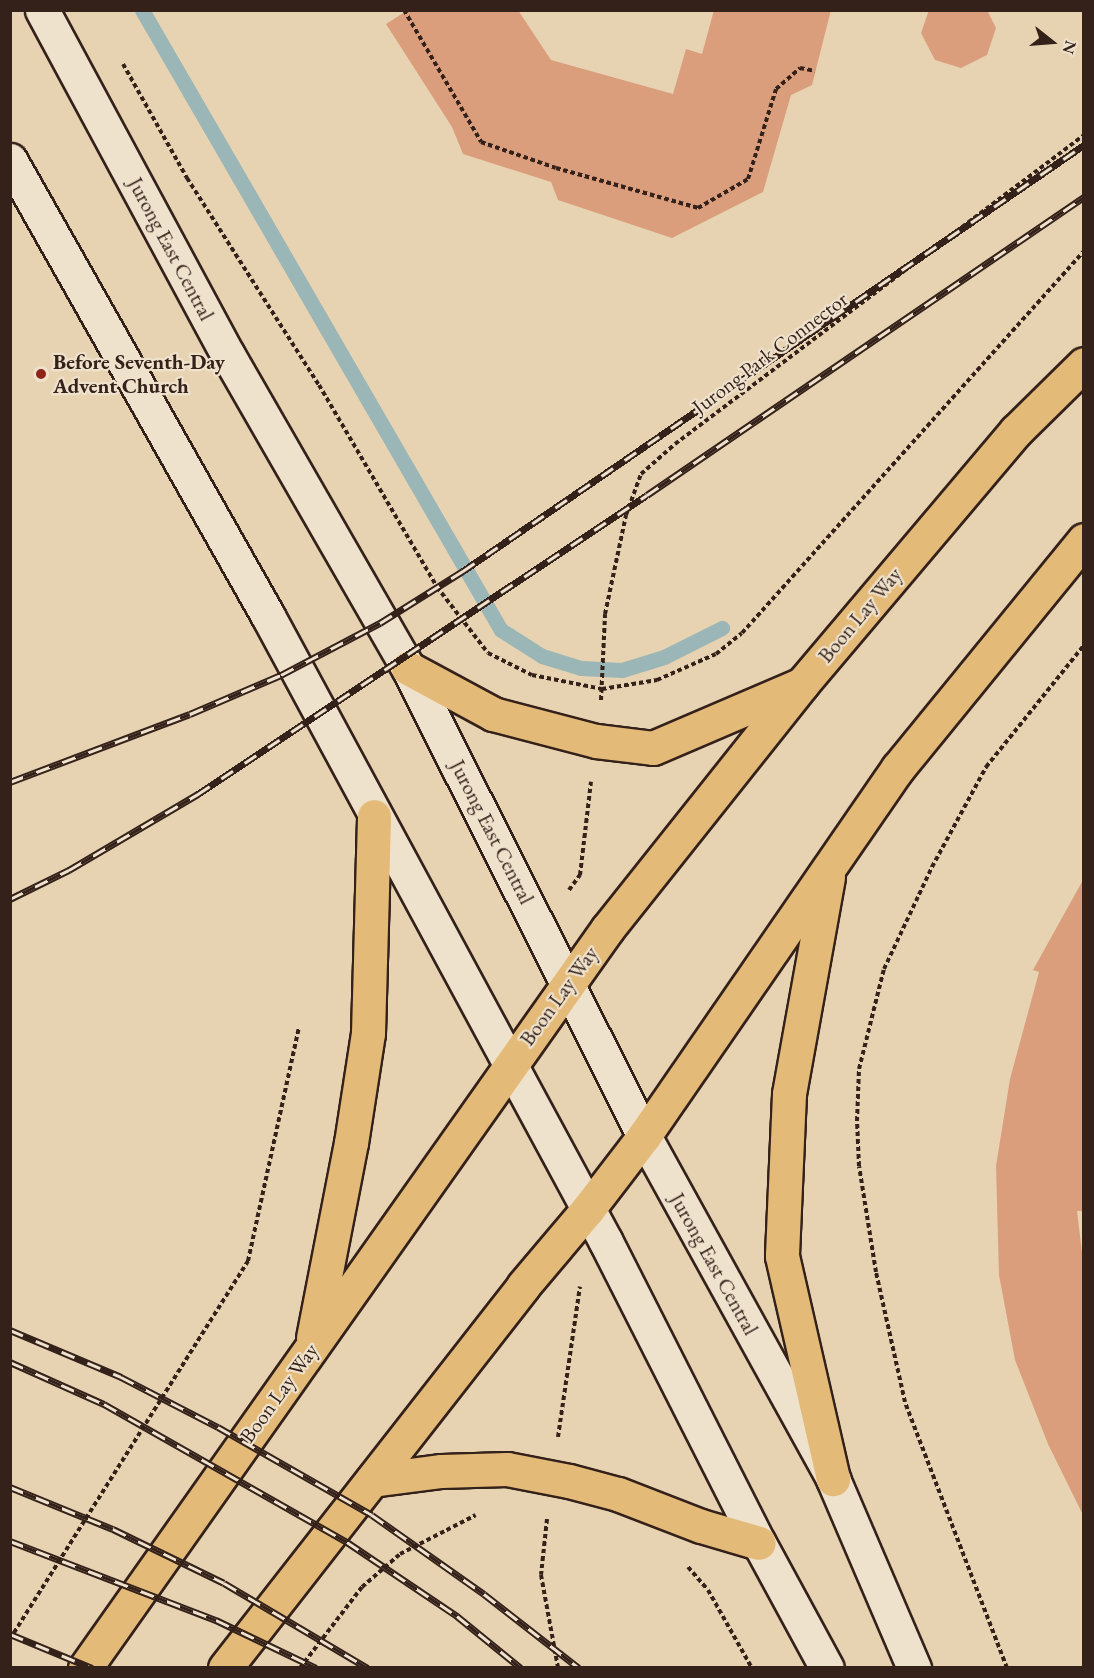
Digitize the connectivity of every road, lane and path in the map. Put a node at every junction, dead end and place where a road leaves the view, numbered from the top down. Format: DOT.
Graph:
graph roads {
  1 [pos="42,10"];
  2 [pos="404,10"];
  3 [pos="121,60"];
  4 [pos="815,71"];
  5 [pos="1083,135"];
  6 [pos="10,159"];
  7 [pos="1083,251"];
  8 [pos="1083,364"];
  9 [pos="1083,540"];
  10 [pos="1083,645"];
  11 [pos="408,668"];
  12 [pos="603,675"];
  13 [pos="802,684"];
  14 [pos="374,816"];
  15 [pos="829,870"];
  16 [pos="569,984"];
  17 [pos="299,1028"];
  18 [pos="509,1066"];
  19 [pos="644,1136"];
  20 [pos="588,1209"];
  21 [pos="311,1348"];
  22 [pos="833,1479"];
  23 [pos="372,1480"];
  24 [pos="548,1510"];
  25 [pos="479,1514"];
  26 [pos="759,1543"];
  27 [pos="685,1564"];
  28 [pos="10,1639"];
  29 [pos="751,1666"];
  30 [pos="85,1668"];
  31 [pos="225,1668"];
  32 [pos="300,1668"];
  33 [pos="558,1668"];
  34 [pos="745,1668"];
  35 [pos="827,1668"];
  36 [pos="914,1668"];
  37 [pos="1007,1668"];
  1 -- 11 [label="main road, Jurong East Central"];
  2 -- 4 [label="path"];
  3 -- 7 [label="path"];
  5 -- 12 [label="path, Jurong Park Connector"];
  6 -- 14 [label="main road"];
  8 -- 13 [label="main road, Boon Lay Way"];
  9 -- 15 [label="main road"];
  10 -- 37 [label="path"];
  11 -- 13 [label="main road"];
  11 -- 16 [label="main road, Jurong East Central"];
  13 -- 16 [label="main road, Boon Lay Way"];
  14 -- 18 [label="main road"];
  14 -- 21 [label="main road"];
  15 -- 19 [label="main road"];
  15 -- 22 [label="main road"];
  16 -- 18 [label="main road, Boon Lay Way"];
  16 -- 19 [label="main road, Jurong East Central"];
  17 -- 28 [label="path"];
  18 -- 20 [label="main road"];
  18 -- 21 [label="main road, Boon Lay Way"];
  19 -- 20 [label="main road"];
  19 -- 22 [label="main road, Jurong East Central"];
  20 -- 23 [label="main road"];
  20 -- 26 [label="main road"];
  21 -- 30 [label="main road, Boon Lay Way"];
  22 -- 36 [label="main road, Jurong East Central"];
  23 -- 26 [label="main road"];
  23 -- 31 [label="main road"];
  24 -- 33 [label="path"];
  25 -- 32 [label="path"];
  26 -- 35 [label="main road"];
  27 -- 29 [label="path"];
  29 -- 34 [label="path"];
}
